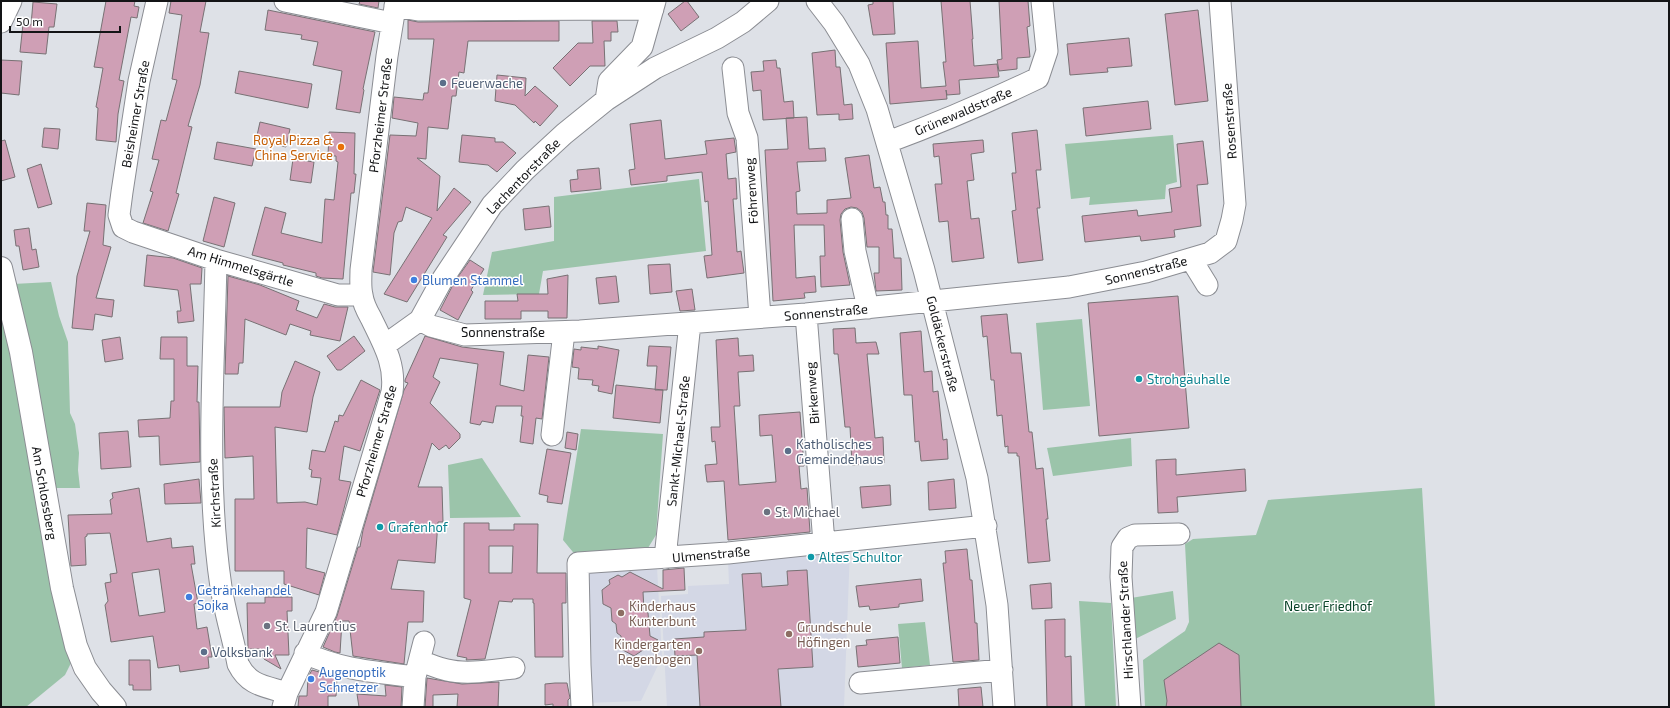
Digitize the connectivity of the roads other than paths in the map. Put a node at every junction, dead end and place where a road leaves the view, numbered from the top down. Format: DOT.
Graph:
graph roads {
  1 [pos="11,1"];
  2 [pos="157,1"];
  3 [pos="285,1"];
  4 [pos="748,1"];
  5 [pos="768,1"];
  6 [pos="817,1"];
  7 [pos="1042,1"];
  8 [pos="1220,1"];
  9 [pos="654,5"];
  10 [pos="394,10"];
  11 [pos="1,22"];
  12 [pos="677,57"];
  13 [pos="733,68"];
  14 [pos="606,100"];
  15 [pos="888,142"];
  16 [pos="852,219"];
  17 [pos="123,227"];
  18 [pos="1226,241"];
  19 [pos="1191,259"];
  20 [pos="216,260"];
  21 [pos="1,268"];
  22 [pos="1207,285"];
  23 [pos="362,295"];
  24 [pos="932,301"];
  25 [pos="868,308"];
  26 [pos="806,314"];
  27 [pos="760,317"];
  28 [pos="420,320"];
  29 [pos="690,323"];
  30 [pos="564,332"];
  31 [pos="385,345"];
  32 [pos="552,435"];
  33 [pos="986,526"];
  34 [pos="1179,534"];
  35 [pos="824,543"];
  36 [pos="665,558"];
  37 [pos="305,653"];
  38 [pos="420,660"];
  39 [pos="514,668"];
  40 [pos="1002,670"];
  41 [pos="860,683"];
  42 [pos="285,700"];
  43 [pos="115,707"];
  44 [pos="414,707"];
  45 [pos="582,707"];
  46 [pos="1004,707"];
  47 [pos="1130,707"];
  1 -- 11 [label="street"];
  2 -- 17 [label="street, Beisheimer Straße"];
  3 -- 10 [label="street"];
  4 -- 12 [label="street, Lachentorstraße"];
  5 -- 12 [label="street, Lachentorstraße"];
  6 -- 15 [label="street, Goldäckerstraße"];
  7 -- 15 [label="street, Grünewaldstraße"];
  8 -- 18 [label="street, Rosenstraße"];
  9 -- 10 [label="street"];
  9 -- 14 [label="street"];
  10 -- 23 [label="street, Pforzheimer Straße"];
  12 -- 14 [label="street, Lachentorstraße"];
  13 -- 27 [label="street, Föhrenweg"];
  14 -- 28 [label="street, Lachentorstraße"];
  15 -- 24 [label="street, Goldäckerstraße"];
  16 -- 25 [label="street"];
  17 -- 20 [label="street, Am Himmelsgärtle"];
  18 -- 19 [label="street, Sonnenstraße"];
  19 -- 22 [label="street"];
  19 -- 24 [label="street, Sonnenstraße"];
  20 -- 23 [label="street, Am Himmelsgärtle"];
  20 -- 42 [label="street, Kirchstraße"];
  21 -- 43 [label="main road, Am Schlossberg"];
  23 -- 31 [label="street, Pforzheimer Straße"];
  24 -- 25 [label="street, Sonnenstraße"];
  24 -- 33 [label="street, Goldäckerstraße"];
  25 -- 26 [label="street, Sonnenstraße"];
  26 -- 27 [label="street, Sonnenstraße"];
  26 -- 35 [label="street, Birkenweg"];
  27 -- 29 [label="street, Sonnenstraße"];
  28 -- 30 [label="street, Sonnenstraße"];
  28 -- 31 [label="street, Lachentorstraße"];
  29 -- 30 [label="street, Sonnenstraße"];
  29 -- 36 [label="street, Sankt-Michael-Straße"];
  30 -- 32 [label="street"];
  31 -- 37 [label="street, Pforzheimer Straße"];
  33 -- 35 [label="street, Ulmenstraße"];
  33 -- 40 [label="street, Goldäckerstraße"];
  34 -- 47 [label="street, Hirschlander Straße"];
  35 -- 36 [label="street, Ulmenstraße"];
  36 -- 45 [label="street, Ulmenstraße"];
  37 -- 38 [label="street"];
  37 -- 42 [label="street, Pforzheimer Straße"];
  38 -- 39 [label="street"];
  38 -- 44 [label="street"];
  40 -- 41 [label="street"];
  40 -- 46 [label="street, Goldäckerstraße"];
}
